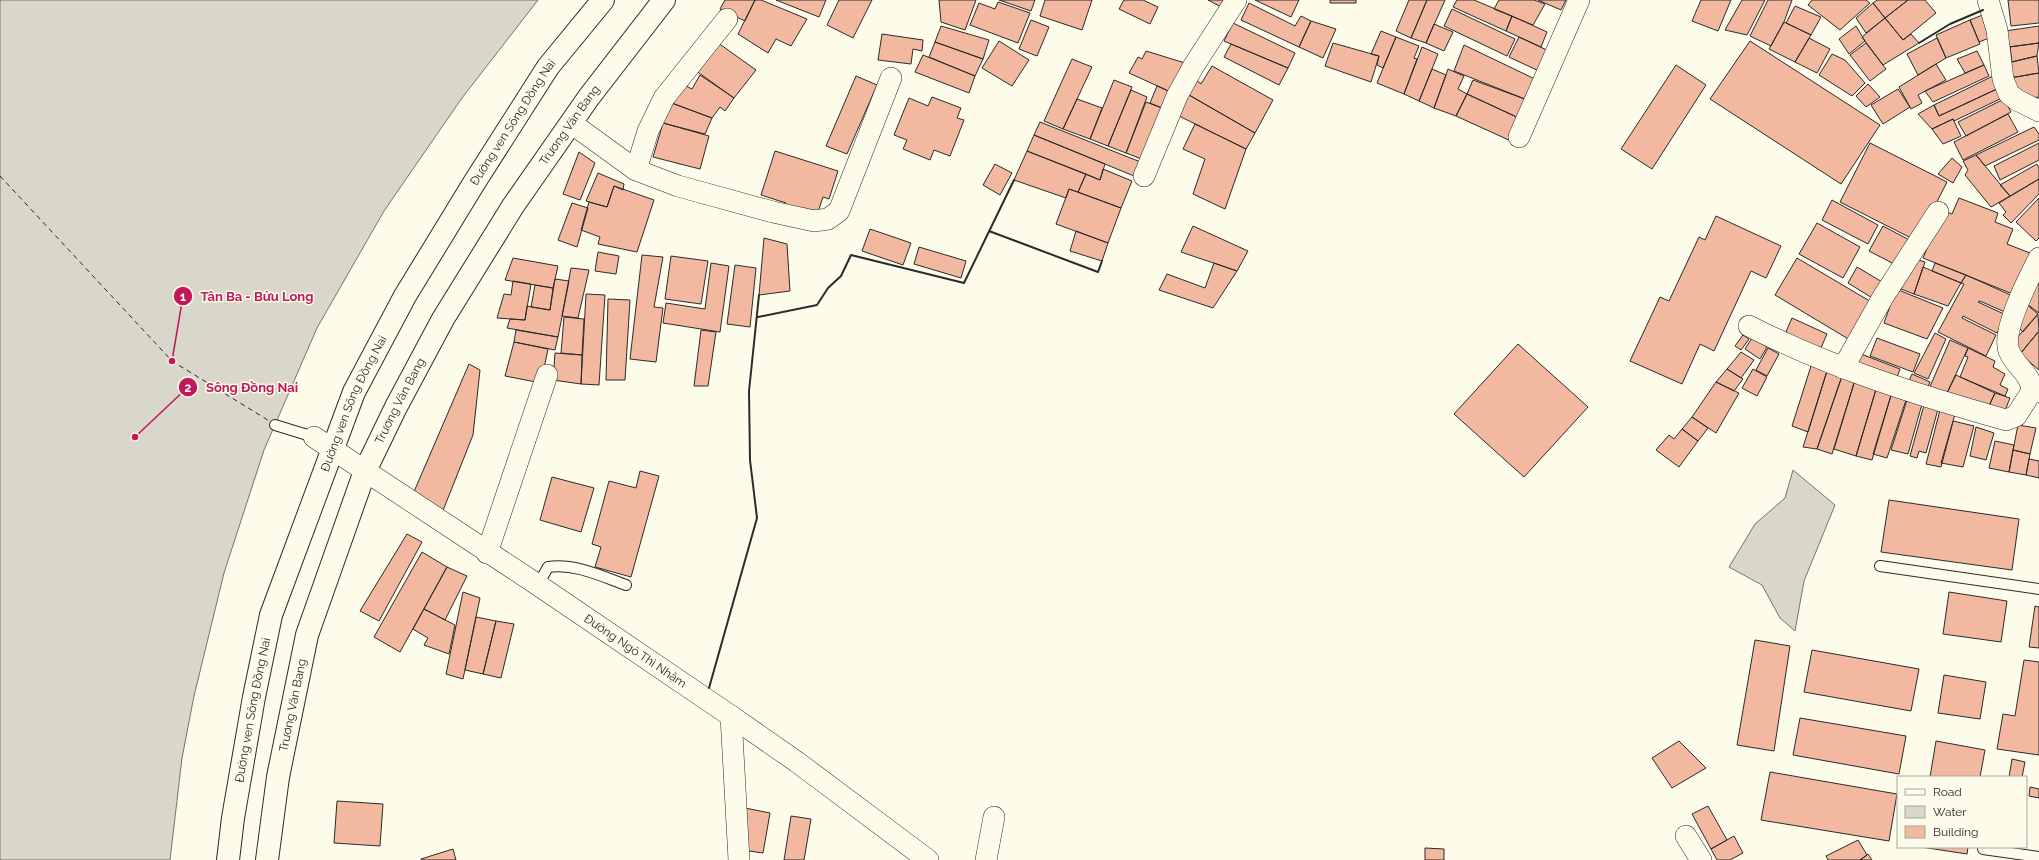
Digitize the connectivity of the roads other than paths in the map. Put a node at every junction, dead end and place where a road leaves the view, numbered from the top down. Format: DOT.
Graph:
graph roads {
  1 [pos="603,0"];
  2 [pos="664,0"];
  3 [pos="1236,0"];
  4 [pos="1579,0"];
  5 [pos="1988,0"];
  6 [pos="727,19"];
  7 [pos="891,78"];
  8 [pos="2039,111"];
  9 [pos="571,123"];
  10 [pos="1519,137"];
  11 [pos="636,170"];
  12 [pos="1144,176"];
  13 [pos="1938,212"];
  14 [pos="2039,258"];
  15 [pos="1749,326"];
  16 [pos="1843,368"];
  17 [pos="547,375"];
  18 [pos="2036,391"];
  19 [pos="275,425"];
  20 [pos="314,437"];
  21 [pos="334,450"];
  22 [pos="366,471"];
  23 [pos="488,553"];
  24 [pos="1880,566"];
  25 [pos="538,585"];
  26 [pos="626,585"];
  27 [pos="2039,588"];
  28 [pos="731,716"];
  29 [pos="994,817"];
  30 [pos="1686,836"];
  31 [pos="1983,849"];
  32 [pos="2039,857"];
  33 [pos="228,860"];
  34 [pos="267,860"];
  35 [pos="739,860"];
  36 [pos="928,860"];
  37 [pos="986,860"];
  38 [pos="1701,860"];
  1 -- 21 [label="main road, Đường ven Sông Đồng Nai"];
  2 -- 9 [label="main road, Trương Văn Bang"];
  3 -- 12 [label="street"];
  4 -- 10 [label="street"];
  5 -- 8 [label="street"];
  6 -- 11 [label="street"];
  7 -- 11 [label="street"];
  9 -- 11 [label="street"];
  9 -- 22 [label="main road, Trương Văn Bang"];
  13 -- 16 [label="street"];
  14 -- 18 [label="street"];
  15 -- 16 [label="street"];
  16 -- 18 [label="street"];
  17 -- 23 [label="street"];
  19 -- 20 [label="lane"];
  20 -- 21 [label="street, Đường Ngô Thì Nhậm"];
  21 -- 22 [label="street, Đường Ngô Thì Nhậm"];
  21 -- 33 [label="main road, Đường ven Sông Đồng Nai"];
  22 -- 23 [label="street, Đường Ngô Thì Nhậm"];
  22 -- 34 [label="main road, Trương Văn Bang"];
  23 -- 25 [label="street, Đường Ngô Thì Nhậm"];
  24 -- 27 [label="lane"];
  25 -- 26 [label="lane"];
  25 -- 28 [label="street, Đường Ngô Thì Nhậm"];
  28 -- 35 [label="street"];
  28 -- 36 [label="street, Đường Ngô Thì Nhậm"];
  29 -- 37 [label="street"];
  30 -- 38 [label="street"];
  31 -- 32 [label="lane"];
}
